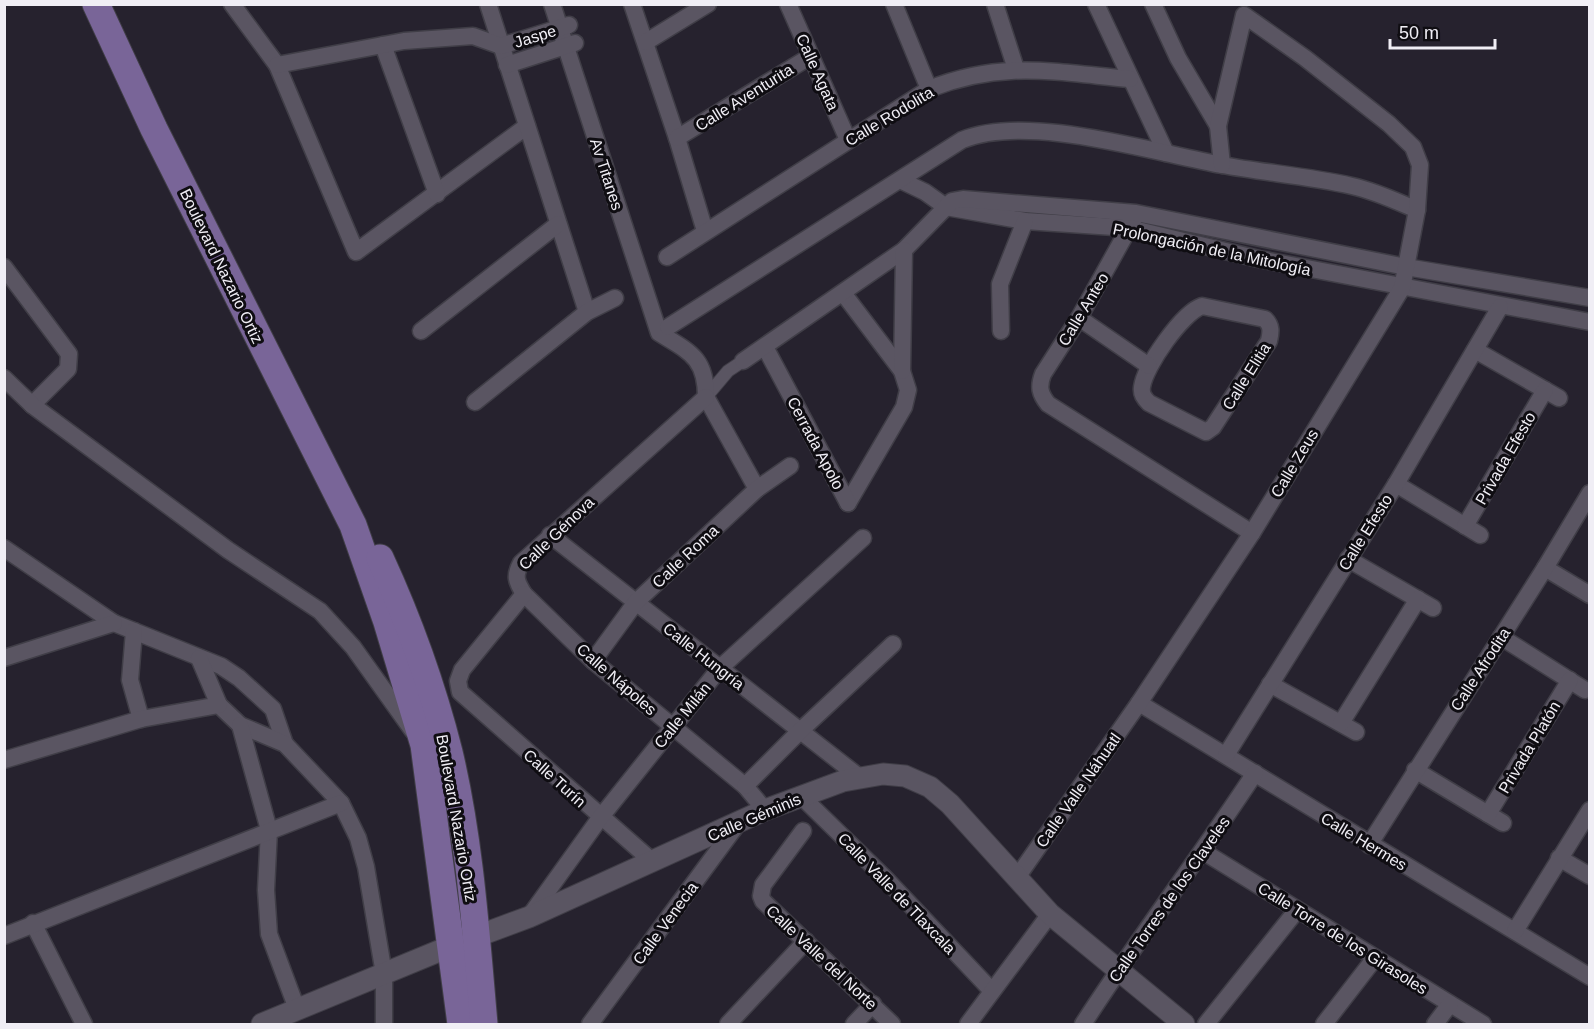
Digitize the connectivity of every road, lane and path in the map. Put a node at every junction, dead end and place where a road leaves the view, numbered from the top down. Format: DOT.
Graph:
graph roads {
  1 [pos="96,4"];
  2 [pos="232,4"];
  3 [pos="488,4"];
  4 [pos="552,4"];
  5 [pos="562,4"];
  6 [pos="633,4"];
  7 [pos="708,4"];
  8 [pos="788,4"];
  9 [pos="894,4"];
  10 [pos="994,4"];
  11 [pos="1096,4"];
  12 [pos="1153,4"];
  13 [pos="564,27"];
  14 [pos="646,42"];
  15 [pos="570,44"];
  16 [pos="383,45"];
  17 [pos="501,46"];
  18 [pos="811,56"];
  19 [pos="277,65"];
  20 [pos="507,65"];
  21 [pos="1016,69"];
  22 [pos="1130,79"];
  23 [pos="929,89"];
  24 [pos="527,126"];
  25 [pos="1218,126"];
  26 [pos="677,138"];
  27 [pos="848,140"];
  28 [pos="1166,153"];
  29 [pos="1221,165"];
  30 [pos="900,180"];
  31 [pos="437,194"];
  32 [pos="946,207"];
  33 [pos="1416,210"];
  34 [pos="1137,213"];
  35 [pos="1025,221"];
  36 [pos="558,224"];
  37 [pos="1129,228"];
  38 [pos="705,231"];
  39 [pos="904,250"];
  40 [pos="667,257"];
  41 [pos="4,267"];
  42 [pos="1406,267"];
  43 [pos="1402,288"];
  44 [pos="843,293"];
  45 [pos="615,298"];
  46 [pos="1590,298"];
  47 [pos="1500,307"];
  48 [pos="587,312"];
  49 [pos="1079,318"];
  50 [pos="1590,322"];
  51 [pos="421,331"];
  52 [pos="1001,331"];
  53 [pos="668,333"];
  54 [pos="765,347"];
  55 [pos="1475,350"];
  56 [pos="743,361"];
  57 [pos="1149,366"];
  58 [pos="902,371"];
  59 [pos="4,378"];
  60 [pos="706,397"];
  61 [pos="475,402"];
  62 [pos="32,405"];
  63 [pos="790,466"];
  64 [pos="1396,484"];
  65 [pos="757,489"];
  66 [pos="1590,493"];
  67 [pos="353,525"];
  68 [pos="1465,526"];
  69 [pos="1252,533"];
  70 [pos="550,535"];
  71 [pos="1480,535"];
  72 [pos="863,538"];
  73 [pos="4,548"];
  74 [pos="1348,559"];
  75 [pos="1545,568"];
  76 [pos="524,594"];
  77 [pos="1590,595"];
  78 [pos="636,602"];
  79 [pos="114,623"];
  80 [pos="134,631"];
  81 [pos="1501,637"];
  82 [pos="893,644"];
  83 [pos="4,658"];
  84 [pos="199,658"];
  85 [pos="593,661"];
  86 [pos="720,668"];
  87 [pos="1570,680"];
  88 [pos="1270,684"];
  89 [pos="1585,690"];
  90 [pos="460,692"];
  91 [pos="1139,703"];
  92 [pos="219,705"];
  93 [pos="141,718"];
  94 [pos="1341,723"];
  95 [pos="240,725"];
  96 [pos="672,727"];
  97 [pos="800,731"];
  98 [pos="1356,732"];
  99 [pos="285,744"];
  100 [pos="424,745"];
  101 [pos="1226,755"];
  102 [pos="4,760"];
  103 [pos="1415,770"];
  104 [pos="1255,773"];
  105 [pos="858,776"];
  106 [pos="745,786"];
  107 [pos="801,796"];
  108 [pos="341,803"];
  109 [pos="765,810"];
  110 [pos="1590,810"];
  111 [pos="1488,814"];
  112 [pos="600,818"];
  113 [pos="739,822"];
  114 [pos="1503,823"];
  115 [pos="269,830"];
  116 [pos="803,831"];
  117 [pos="1369,844"];
  118 [pos="1204,852"];
  119 [pos="1559,858"];
  120 [pos="652,861"];
  121 [pos="1018,876"];
  122 [pos="1590,876"];
  123 [pos="1297,909"];
  124 [pos="1050,914"];
  125 [pos="529,917"];
  126 [pos="33,923"];
  127 [pos="1515,931"];
  128 [pos="4,936"];
  129 [pos="464,941"];
  130 [pos="806,941"];
  131 [pos="1375,958"];
  132 [pos="1117,971"];
  133 [pos="384,974"];
  134 [pos="1590,977"];
  135 [pos="992,991"];
  136 [pos="873,1004"];
  137 [pos="1450,1004"];
  138 [pos="297,1009"];
  139 [pos="84,1024"];
  140 [pos="262,1024"];
  141 [pos="384,1024"];
  142 [pos="461,1024"];
  143 [pos="484,1024"];
  144 [pos="590,1024"];
  145 [pos="728,1024"];
  146 [pos="854,1024"];
  147 [pos="892,1024"];
  148 [pos="968,1024"];
  149 [pos="1083,1024"];
  150 [pos="1184,1024"];
  151 [pos="1206,1024"];
  152 [pos="1324,1024"];
  153 [pos="1435,1024"];
  154 [pos="1483,1024"];
  1 -- 67 [label="main road, Boulevard Nazario Ortiz"];
  2 -- 19 [label="street"];
  3 -- 17 [label="street"];
  4 -- 13 [label="street, Av Titanes"];
  5 -- 13 [label="street, Av Titanes"];
  6 -- 14 [label="street"];
  7 -- 14 [label="street"];
  8 -- 18 [label="street, Calle Agata"];
  9 -- 23 [label="street"];
  10 -- 21 [label="street"];
  11 -- 22 [label="street"];
  12 -- 25 [label="street"];
  13 -- 15 [label="street, Av Titanes"];
  13 -- 17 [label="street, Jaspe"];
  14 -- 26 [label="street"];
  15 -- 20 [label="street, Jaspe"];
  15 -- 53 [label="street, Av Titanes"];
  16 -- 17 [label="street"];
  16 -- 19 [label="street"];
  16 -- 31 [label="street"];
  17 -- 20 [label="street"];
  18 -- 26 [label="street, Calle Aventurita"];
  18 -- 27 [label="street, Calle Agata"];
  19 -- 31 [label="street"];
  20 -- 24 [label="street"];
  21 -- 22 [label="street, Calle Rodolita"];
  21 -- 23 [label="street, Calle Rodolita"];
  22 -- 28 [label="street"];
  23 -- 27 [label="street, Calle Rodolita"];
  24 -- 31 [label="street"];
  24 -- 36 [label="street"];
  25 -- 29 [label="street"];
  25 -- 33 [label="street, Calle Zeus"];
  26 -- 38 [label="street"];
  27 -- 38 [label="street, Calle Rodolita"];
  28 -- 29 [label="street"];
  28 -- 30 [label="street"];
  29 -- 33 [label="street"];
  30 -- 32 [label="street"];
  30 -- 53 [label="street"];
  32 -- 34 [label="street, Prolongación de la Mitología"];
  32 -- 35 [label="street, Prolongación de la Mitología"];
  32 -- 39 [label="street"];
  33 -- 42 [label="street, Calle Zeus"];
  34 -- 37 [label="street, Calle Anteo"];
  34 -- 42 [label="street, Prolongación de la Mitología"];
  35 -- 37 [label="street, Prolongación de la Mitología"];
  35 -- 52 [label="street"];
  36 -- 48 [label="street"];
  36 -- 51 [label="street"];
  37 -- 43 [label="street, Prolongación de la Mitología"];
  37 -- 49 [label="street, Calle Anteo"];
  38 -- 40 [label="street, Calle Rodolita"];
  39 -- 44 [label="street"];
  39 -- 58 [label="street, Cerrada Apolo"];
  41 -- 62 [label="street"];
  42 -- 43 [label="street, Calle Zeus"];
  42 -- 46 [label="street, Prolongación de la Mitología"];
  43 -- 47 [label="street, Prolongación de la Mitología"];
  43 -- 69 [label="street, Calle Zeus"];
  44 -- 54 [label="street"];
  44 -- 58 [label="street, Cerrada Apolo"];
  45 -- 48 [label="street"];
  47 -- 50 [label="street, Prolongación de la Mitología"];
  47 -- 55 [label="street, Calle Efesto"];
  48 -- 61 [label="street"];
  49 -- 57 [label="street"];
  49 -- 69 [label="street, Calle Anteo"];
  53 -- 60 [label="street"];
  54 -- 56 [label="street"];
  54 -- 58 [label="street, Cerrada Apolo"];
  55 -- 64 [label="street, Calle Efesto"];
  55 -- 68 [label="street, Privada Efesto"];
  56 -- 60 [label="street"];
  57 -- 57 [label="street, Calle Elitia"];
  59 -- 62 [label="street"];
  60 -- 65 [label="street"];
  60 -- 70 [label="street, Calle Génova"];
  62 -- 100 [label="street"];
  63 -- 65 [label="street, Calle Roma"];
  64 -- 68 [label="street"];
  64 -- 74 [label="street, Calle Efesto"];
  65 -- 78 [label="street, Calle Roma"];
  66 -- 75 [label="street, Calle Afrodita"];
  67 -- 100 [label="main road, Boulevard Nazario Ortiz"];
  67 -- 129 [label="main road, Boulevard Nazario Ortiz"];
  68 -- 71 [label="street"];
  69 -- 91 [label="street, Calle Zeus"];
  70 -- 76 [label="street, Calle Génova"];
  70 -- 78 [label="street, Calle Hungría"];
  72 -- 86 [label="street, Calle Milán"];
  73 -- 79 [label="street"];
  74 -- 88 [label="street, Calle Efesto"];
  74 -- 94 [label="street"];
  75 -- 77 [label="street"];
  75 -- 81 [label="street, Calle Afrodita"];
  76 -- 85 [label="street, Calle Nápoles"];
  76 -- 90 [label="street, Calle Génova"];
  78 -- 85 [label="street, Calle Roma"];
  78 -- 86 [label="street, Calle Hungría"];
  79 -- 80 [label="street"];
  79 -- 83 [label="street"];
  80 -- 84 [label="street"];
  80 -- 93 [label="street"];
  81 -- 87 [label="street"];
  81 -- 103 [label="street, Calle Afrodita"];
  82 -- 97 [label="street"];
  84 -- 92 [label="street"];
  84 -- 99 [label="street"];
  85 -- 96 [label="street, Calle Nápoles"];
  86 -- 96 [label="street, Calle Milán"];
  86 -- 97 [label="street, Calle Hungría"];
  87 -- 89 [label="street"];
  87 -- 111 [label="street, Privada Platón"];
  88 -- 94 [label="street"];
  88 -- 101 [label="street, Calle Efesto"];
  90 -- 112 [label="street, Calle Turín"];
  91 -- 101 [label="street, Calle Hermes"];
  91 -- 121 [label="street, Calle Valle Náhuatl"];
  92 -- 93 [label="street"];
  92 -- 95 [label="street"];
  93 -- 102 [label="street"];
  94 -- 98 [label="street"];
  95 -- 99 [label="street"];
  95 -- 115 [label="street"];
  96 -- 106 [label="street, Calle Nápoles"];
  96 -- 112 [label="street, Calle Milán"];
  97 -- 105 [label="street, Calle Hungría"];
  97 -- 106 [label="street"];
  99 -- 108 [label="street"];
  100 -- 129 [label="main road, Boulevard Nazario Ortiz"];
  101 -- 104 [label="street, Calle Hermes"];
  103 -- 111 [label="street"];
  103 -- 117 [label="street, Calle Afrodita"];
  104 -- 117 [label="street, Calle Hermes"];
  104 -- 118 [label="street, Calle Torres de los Claveles"];
  105 -- 107 [label="street, Calle Géminis"];
  105 -- 121 [label="street, Calle Géminis"];
  106 -- 109 [label="street, Calle Nápoles"];
  107 -- 109 [label="street, Calle Géminis"];
  107 -- 135 [label="street, Calle Valle de Tlaxcala"];
  108 -- 115 [label="street"];
  108 -- 133 [label="street"];
  109 -- 113 [label="street, Calle Géminis"];
  110 -- 119 [label="street"];
  111 -- 114 [label="street"];
  112 -- 120 [label="street, Calle Turín"];
  112 -- 125 [label="street, Calle Milán"];
  113 -- 120 [label="street, Calle Géminis"];
  113 -- 144 [label="street, Calle Venecia"];
  115 -- 126 [label="street"];
  115 -- 138 [label="street"];
  116 -- 130 [label="street, Calle Valle del Norte"];
  117 -- 127 [label="street, Calle Hermes"];
  118 -- 123 [label="street, Calle Torre de los Girasoles"];
  118 -- 132 [label="street, Calle Torres de los Claveles"];
  119 -- 122 [label="street"];
  119 -- 127 [label="street"];
  120 -- 125 [label="street, Calle Géminis"];
  121 -- 124 [label="street, Calle Géminis"];
  123 -- 131 [label="street, Calle Torre de los Girasoles"];
  123 -- 151 [label="street"];
  124 -- 132 [label="street, Calle Géminis"];
  124 -- 135 [label="street"];
  125 -- 129 [label="street, Calle Géminis"];
  126 -- 128 [label="street"];
  126 -- 139 [label="street"];
  127 -- 134 [label="street, Calle Hermes"];
  129 -- 133 [label="street, Calle Géminis"];
  129 -- 142 [label="main road, Boulevard Nazario Ortiz"];
  129 -- 143 [label="main road, Boulevard Nazario Ortiz"];
  130 -- 136 [label="street, Calle Valle del Norte"];
  130 -- 145 [label="street"];
  131 -- 137 [label="street, Calle Torre de los Girasoles"];
  131 -- 152 [label="street"];
  132 -- 149 [label="street, Calle Torres de los Claveles"];
  132 -- 150 [label="street, Calle Géminis"];
  133 -- 138 [label="street, Calle Géminis"];
  133 -- 141 [label="street"];
  135 -- 148 [label="street"];
  136 -- 146 [label="street"];
  136 -- 147 [label="street, Calle Valle del Norte"];
  137 -- 153 [label="street"];
  137 -- 154 [label="street, Calle Torre de los Girasoles"];
  138 -- 140 [label="street, Calle Géminis"];
}
